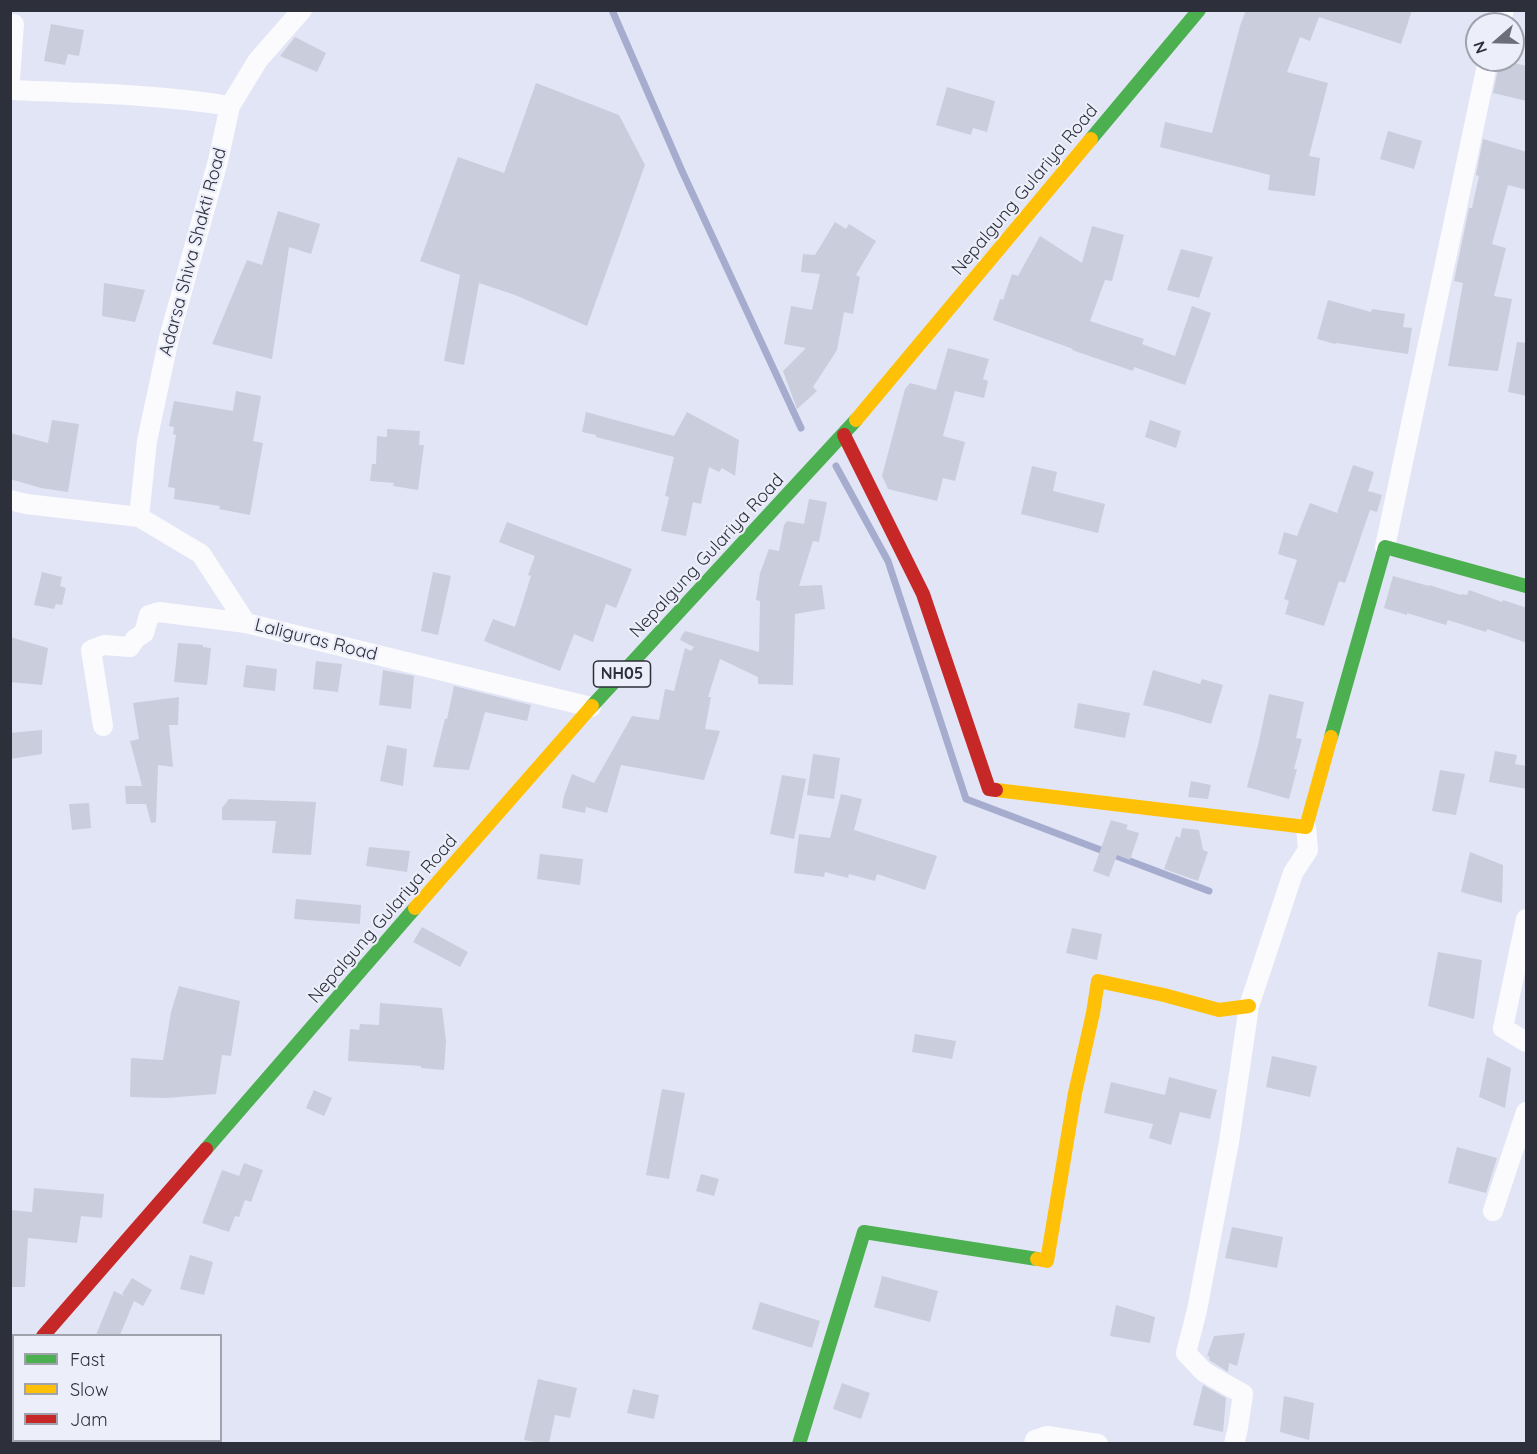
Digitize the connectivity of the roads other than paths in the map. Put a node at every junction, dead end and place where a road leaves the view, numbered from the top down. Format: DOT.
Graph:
graph roads {
  1 [pos="302,10"];
  2 [pos="1199,10"];
  3 [pos="10,24"];
  4 [pos="1485,72"];
  5 [pos="10,79"];
  6 [pos="10,90"];
  7 [pos="230,106"];
  8 [pos="844,435"];
  9 [pos="10,500"];
  10 [pos="139,517"];
  11 [pos="1385,547"];
  12 [pos="1527,586"];
  13 [pos="246,623"];
  14 [pos="591,707"];
  15 [pos="103,726"];
  16 [pos="1306,827"];
  17 [pos="1527,919"];
  18 [pos="1249,1006"];
  19 [pos="1527,1042"];
  20 [pos="1527,1112"];
  21 [pos="1493,1211"];
  22 [pos="45,1334"];
  23 [pos="799,1443"];
  24 [pos="1034,1443"];
  25 [pos="1098,1443"];
  26 [pos="1234,1443"];
  1 -- 7 [label="street, Adarsa Shiva Shakti Road"];
  2 -- 8 [label="street, Nepalgung Gulariya Road / NH05"];
  3 -- 5 [label="street"];
  4 -- 11 [label="street"];
  6 -- 7 [label="street"];
  7 -- 10 [label="street, Adarsa Shiva Shakti Road"];
  8 -- 14 [label="street, Nepalgung Gulariya Road / NH05"];
  8 -- 16 [label="street"];
  9 -- 10 [label="street, Laliguras Road"];
  10 -- 13 [label="street, Laliguras Road"];
  11 -- 12 [label="street"];
  11 -- 16 [label="street"];
  13 -- 14 [label="street, Laliguras Road"];
  13 -- 15 [label="street"];
  14 -- 22 [label="street, Nepalgung Gulariya Road / NH05"];
  16 -- 18 [label="street"];
  17 -- 19 [label="street"];
  18 -- 23 [label="street"];
  18 -- 26 [label="street"];
  20 -- 21 [label="street"];
  24 -- 25 [label="street"];
}
